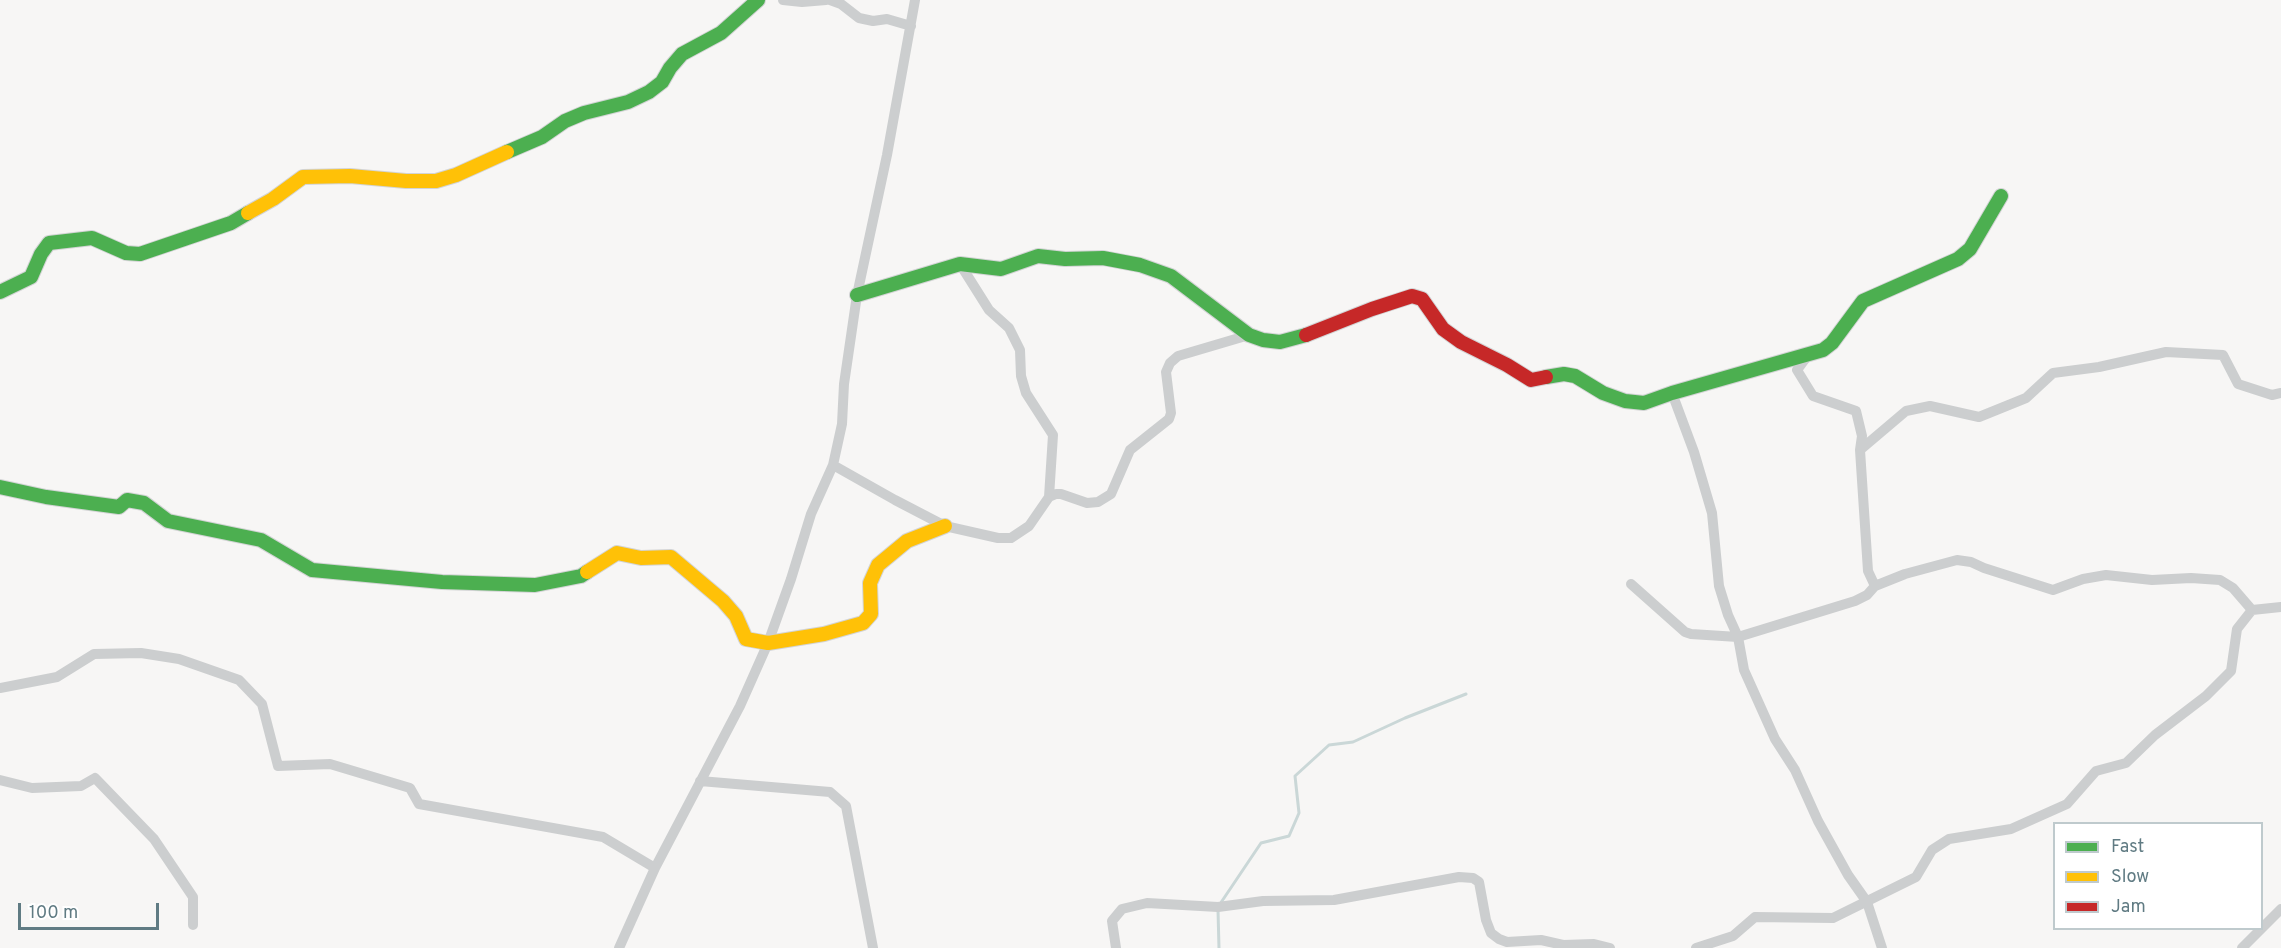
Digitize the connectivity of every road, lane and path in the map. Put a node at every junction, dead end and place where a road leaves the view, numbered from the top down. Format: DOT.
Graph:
graph roads {
  1 [pos="758,0"];
  2 [pos="783,0"];
  3 [pos="828,0"];
  4 [pos="915,0"];
  5 [pos="911,26"];
  6 [pos="2001,196"];
  7 [pos="960,264"];
  8 [pos="0,292"];
  9 [pos="857,295"];
  10 [pos="1249,335"];
  11 [pos="1809,355"];
  12 [pos="1672,393"];
  13 [pos="2281,393"];
  14 [pos="1860,450"];
  15 [pos="833,465"];
  16 [pos="0,487"];
  17 [pos="1049,497"];
  18 [pos="945,525"];
  19 [pos="1631,584"];
  20 [pos="1875,586"];
  21 [pos="2281,607"];
  22 [pos="2252,610"];
  23 [pos="1738,637"];
  24 [pos="768,643"];
  25 [pos="0,688"];
  26 [pos="0,780"];
  27 [pos="700,781"];
  28 [pos="655,868"];
  29 [pos="1868,902"];
  30 [pos="2281,909"];
  31 [pos="1112,921"];
  32 [pos="194,925"];
  33 [pos="2263,927"];
  34 [pos="2260,930"];
  35 [pos="620,948"];
  36 [pos="873,948"];
  37 [pos="1116,948"];
  38 [pos="1125,948"];
  39 [pos="1610,948"];
  40 [pos="1696,948"];
  41 [pos="1882,948"];
  42 [pos="2242,948"];
  1 -- 8 [label="street"];
  2 -- 3 [label="street"];
  3 -- 5 [label="street"];
  4 -- 5 [label="street"];
  5 -- 9 [label="street"];
  6 -- 11 [label="street"];
  7 -- 9 [label="street"];
  7 -- 10 [label="street"];
  7 -- 17 [label="street"];
  9 -- 15 [label="street"];
  10 -- 12 [label="street"];
  10 -- 17 [label="street"];
  11 -- 12 [label="street"];
  11 -- 14 [label="street"];
  12 -- 23 [label="street"];
  13 -- 14 [label="street"];
  14 -- 20 [label="street"];
  15 -- 18 [label="street"];
  15 -- 24 [label="street"];
  16 -- 24 [label="street"];
  17 -- 18 [label="street"];
  18 -- 24 [label="street"];
  19 -- 23 [label="street"];
  20 -- 22 [label="street"];
  20 -- 23 [label="street"];
  21 -- 22 [label="street"];
  22 -- 29 [label="street"];
  23 -- 29 [label="street"];
  24 -- 27 [label="street"];
  25 -- 28 [label="street"];
  26 -- 32 [label="street"];
  27 -- 28 [label="street"];
  27 -- 36 [label="street"];
  28 -- 35 [label="street"];
  29 -- 40 [label="street"];
  29 -- 41 [label="street"];
  30 -- 33 [label="street"];
  31 -- 37 [label="street"];
  31 -- 38 [label="street"];
  31 -- 39 [label="street"];
  34 -- 42 [label="street"];
}
